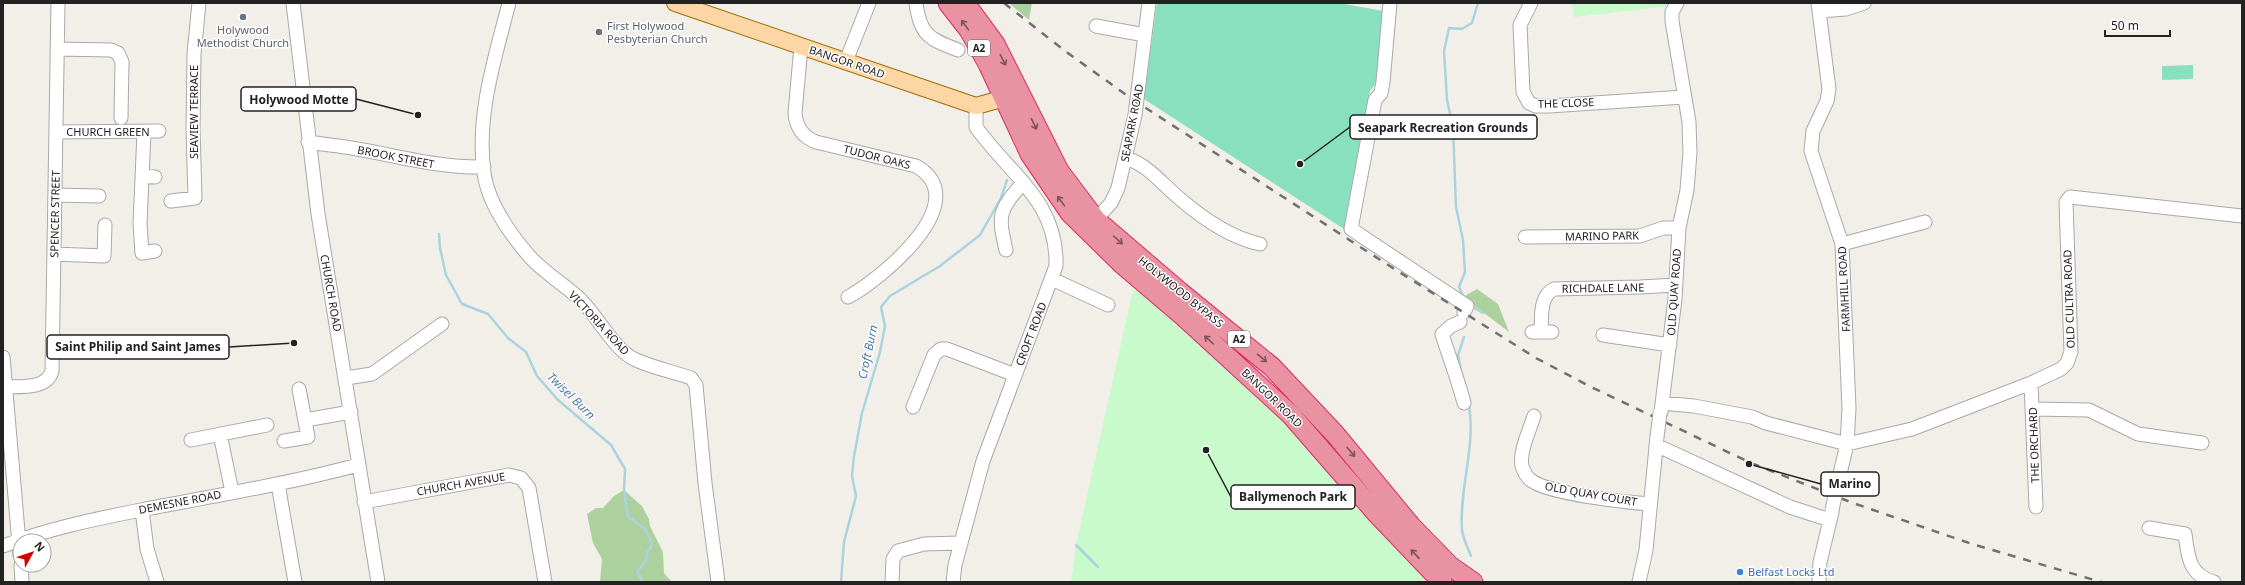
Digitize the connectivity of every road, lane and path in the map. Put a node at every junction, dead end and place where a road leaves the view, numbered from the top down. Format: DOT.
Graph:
graph roads {
  1 [pos="58,3"];
  2 [pos="199,3"];
  3 [pos="206,3"];
  4 [pos="293,3"];
  5 [pos="509,3"];
  6 [pos="675,3"];
  7 [pos="869,3"];
  8 [pos="916,3"];
  9 [pos="948,3"];
  10 [pos="965,3"];
  11 [pos="1149,3"];
  12 [pos="1390,3"];
  13 [pos="1531,3"];
  14 [pos="1677,3"];
  15 [pos="1864,3"];
  16 [pos="1819,7"];
  17 [pos="1096,26"];
  18 [pos="1145,35"];
  19 [pos="801,46"];
  20 [pos="57,48"];
  21 [pos="958,50"];
  22 [pos="846,61"];
  23 [pos="1010,93"];
  24 [pos="1684,97"];
  25 [pos="976,106"];
  26 [pos="121,118"];
  27 [pos="159,131"];
  28 [pos="56,132"];
  29 [pos="144,132"];
  30 [pos="308,142"];
  31 [pos="1126,158"];
  32 [pos="484,167"];
  33 [pos="1023,183"];
  34 [pos="201,186"];
  35 [pos="55,195"];
  36 [pos="99,196"];
  37 [pos="171,201"];
  38 [pos="2242,216"];
  39 [pos="1925,222"];
  40 [pos="105,225"];
  41 [pos="1091,225"];
  42 [pos="1679,228"];
  43 [pos="1525,237"];
  44 [pos="1842,244"];
  45 [pos="1254,246"];
  46 [pos="155,251"];
  47 [pos="54,254"];
  48 [pos="1007,254"];
  49 [pos="1052,279"];
  50 [pos="1676,284"];
  51 [pos="848,297"];
  52 [pos="1108,305"];
  53 [pos="442,324"];
  54 [pos="1542,332"];
  55 [pos="1603,335"];
  56 [pos="1670,344"];
  57 [pos="3,357"];
  58 [pos="1015,375"];
  59 [pos="346,378"];
  60 [pos="2031,383"];
  61 [pos="4,387"];
  62 [pos="300,390"];
  63 [pos="1464,403"];
  64 [pos="913,407"];
  65 [pos="1661,408"];
  66 [pos="2033,409"];
  67 [pos="351,412"];
  68 [pos="1534,416"];
  69 [pos="305,420"];
  70 [pos="267,425"];
  71 [pos="220,434"];
  72 [pos="191,440"];
  73 [pos="284,441"];
  74 [pos="1657,441"];
  75 [pos="2202,443"];
  76 [pos="1847,444"];
  77 [pos="358,465"];
  78 [pos="278,484"];
  79 [pos="232,492"];
  80 [pos="364,502"];
  81 [pos="1649,504"];
  82 [pos="2036,507"];
  83 [pos="142,510"];
  84 [pos="1831,515"];
  85 [pos="2149,528"];
  86 [pos="17,533"];
  87 [pos="44,533"];
  88 [pos="961,543"];
  89 [pos="157,582"];
  90 [pos="295,582"];
  91 [pos="378,582"];
  92 [pos="545,582"];
  93 [pos="718,582"];
  94 [pos="892,582"];
  95 [pos="953,582"];
  96 [pos="1442,582"];
  97 [pos="1473,582"];
  98 [pos="1639,582"];
  99 [pos="1819,582"];
  100 [pos="2214,582"];
  1 -- 20 [label="street, SPENCER STREET"];
  2 -- 37 [label="street, SEAVIEW TERRACE"];
  3 -- 34 [label="street"];
  4 -- 30 [label="street, CHURCH ROAD"];
  5 -- 32 [label="street, VICTORIA ROAD"];
  6 -- 19 [label="main road, BANGOR ROAD"];
  7 -- 22 [label="street"];
  8 -- 21 [label="street"];
  23 -- 9 [label="highway, HOLYWOOD BYPASS / A2, one-way"];
  10 -- 23 [label="highway, HOLYWOOD BYPASS / A2, one-way"];
  11 -- 18 [label="street, SEAPARK ROAD"];
  12 -- 63 [label="street"];
  13 -- 24 [label="street, THE CLOSE"];
  14 -- 24 [label="street, OLD QUAY ROAD"];
  15 -- 16 [label="street"];
  16 -- 44 [label="street, FARMHILL ROAD"];
  17 -- 18 [label="street"];
  18 -- 31 [label="street, SEAPARK ROAD"];
  19 -- 22 [label="main road, BANGOR ROAD"];
  19 -- 51 [label="street, TUDOR OAKS"];
  20 -- 26 [label="street, CHURCH GREEN"];
  20 -- 28 [label="street, SPENCER STREET"];
  22 -- 25 [label="main road, BANGOR ROAD"];
  23 -- 25 [label="main road"];
  23 -- 41 [label="highway, HOLYWOOD BYPASS / A2"];
  24 -- 42 [label="street, OLD QUAY ROAD"];
  25 -- 33 [label="street, CROFT ROAD"];
  27 -- 29 [label="street, CHURCH GREEN"];
  28 -- 29 [label="street, CHURCH GREEN"];
  28 -- 35 [label="street, SPENCER STREET"];
  29 -- 46 [label="street"];
  30 -- 32 [label="street, BROOK STREET"];
  30 -- 59 [label="street, CHURCH ROAD"];
  31 -- 41 [label="street, SEAPARK ROAD"];
  31 -- 45 [label="street"];
  32 -- 93 [label="street, VICTORIA ROAD"];
  33 -- 48 [label="street"];
  33 -- 49 [label="street, CROFT ROAD"];
  35 -- 36 [label="street"];
  35 -- 47 [label="street, SPENCER STREET"];
  38 -- 60 [label="street, OLD CULTRA ROAD"];
  39 -- 44 [label="street"];
  40 -- 47 [label="street"];
  96 -- 41 [label="highway, BANGOR ROAD / A2, one-way"];
  41 -- 97 [label="highway, HOLYWOOD BYPASS / A2, one-way"];
  42 -- 43 [label="street, MARINO PARK"];
  42 -- 50 [label="street, OLD QUAY ROAD"];
  44 -- 76 [label="street, FARMHILL ROAD"];
  47 -- 61 [label="street, SPENCER STREET"];
  49 -- 52 [label="street"];
  49 -- 58 [label="street, CROFT ROAD"];
  50 -- 54 [label="street, RICHDALE LANE"];
  50 -- 56 [label="street, OLD QUAY ROAD"];
  53 -- 59 [label="street"];
  55 -- 56 [label="street"];
  56 -- 65 [label="street, OLD QUAY ROAD"];
  57 -- 61 [label="street"];
  58 -- 64 [label="street"];
  58 -- 88 [label="street, CROFT ROAD"];
  59 -- 67 [label="street, CHURCH ROAD"];
  60 -- 66 [label="street, THE ORCHARD"];
  60 -- 76 [label="street, OLD CULTRA ROAD"];
  61 -- 86 [label="street"];
  62 -- 69 [label="street"];
  65 -- 74 [label="street, OLD QUAY ROAD, bridge"];
  65 -- 76 [label="street"];
  66 -- 75 [label="street"];
  66 -- 82 [label="street, THE ORCHARD"];
  67 -- 69 [label="street"];
  67 -- 77 [label="street, CHURCH ROAD"];
  68 -- 81 [label="street, OLD QUAY COURT"];
  69 -- 73 [label="street"];
  70 -- 71 [label="street"];
  71 -- 72 [label="street"];
  71 -- 79 [label="street"];
  74 -- 81 [label="street, OLD QUAY ROAD"];
  74 -- 84 [label="street"];
  76 -- 84 [label="street, FARMHILL ROAD, bridge"];
  77 -- 78 [label="street, DEMESNE ROAD"];
  77 -- 80 [label="street, CHURCH ROAD"];
  78 -- 79 [label="street, DEMESNE ROAD"];
  78 -- 90 [label="street"];
  79 -- 83 [label="street, DEMESNE ROAD"];
  80 -- 91 [label="street, CHURCH ROAD"];
  80 -- 92 [label="street, CHURCH AVENUE"];
  81 -- 98 [label="street, OLD QUAY ROAD"];
  83 -- 87 [label="street, DEMESNE ROAD"];
  83 -- 89 [label="street"];
  84 -- 99 [label="street, FARMHILL ROAD"];
  85 -- 100 [label="street"];
  88 -- 94 [label="street"];
  88 -- 95 [label="street, CROFT ROAD"];
}
